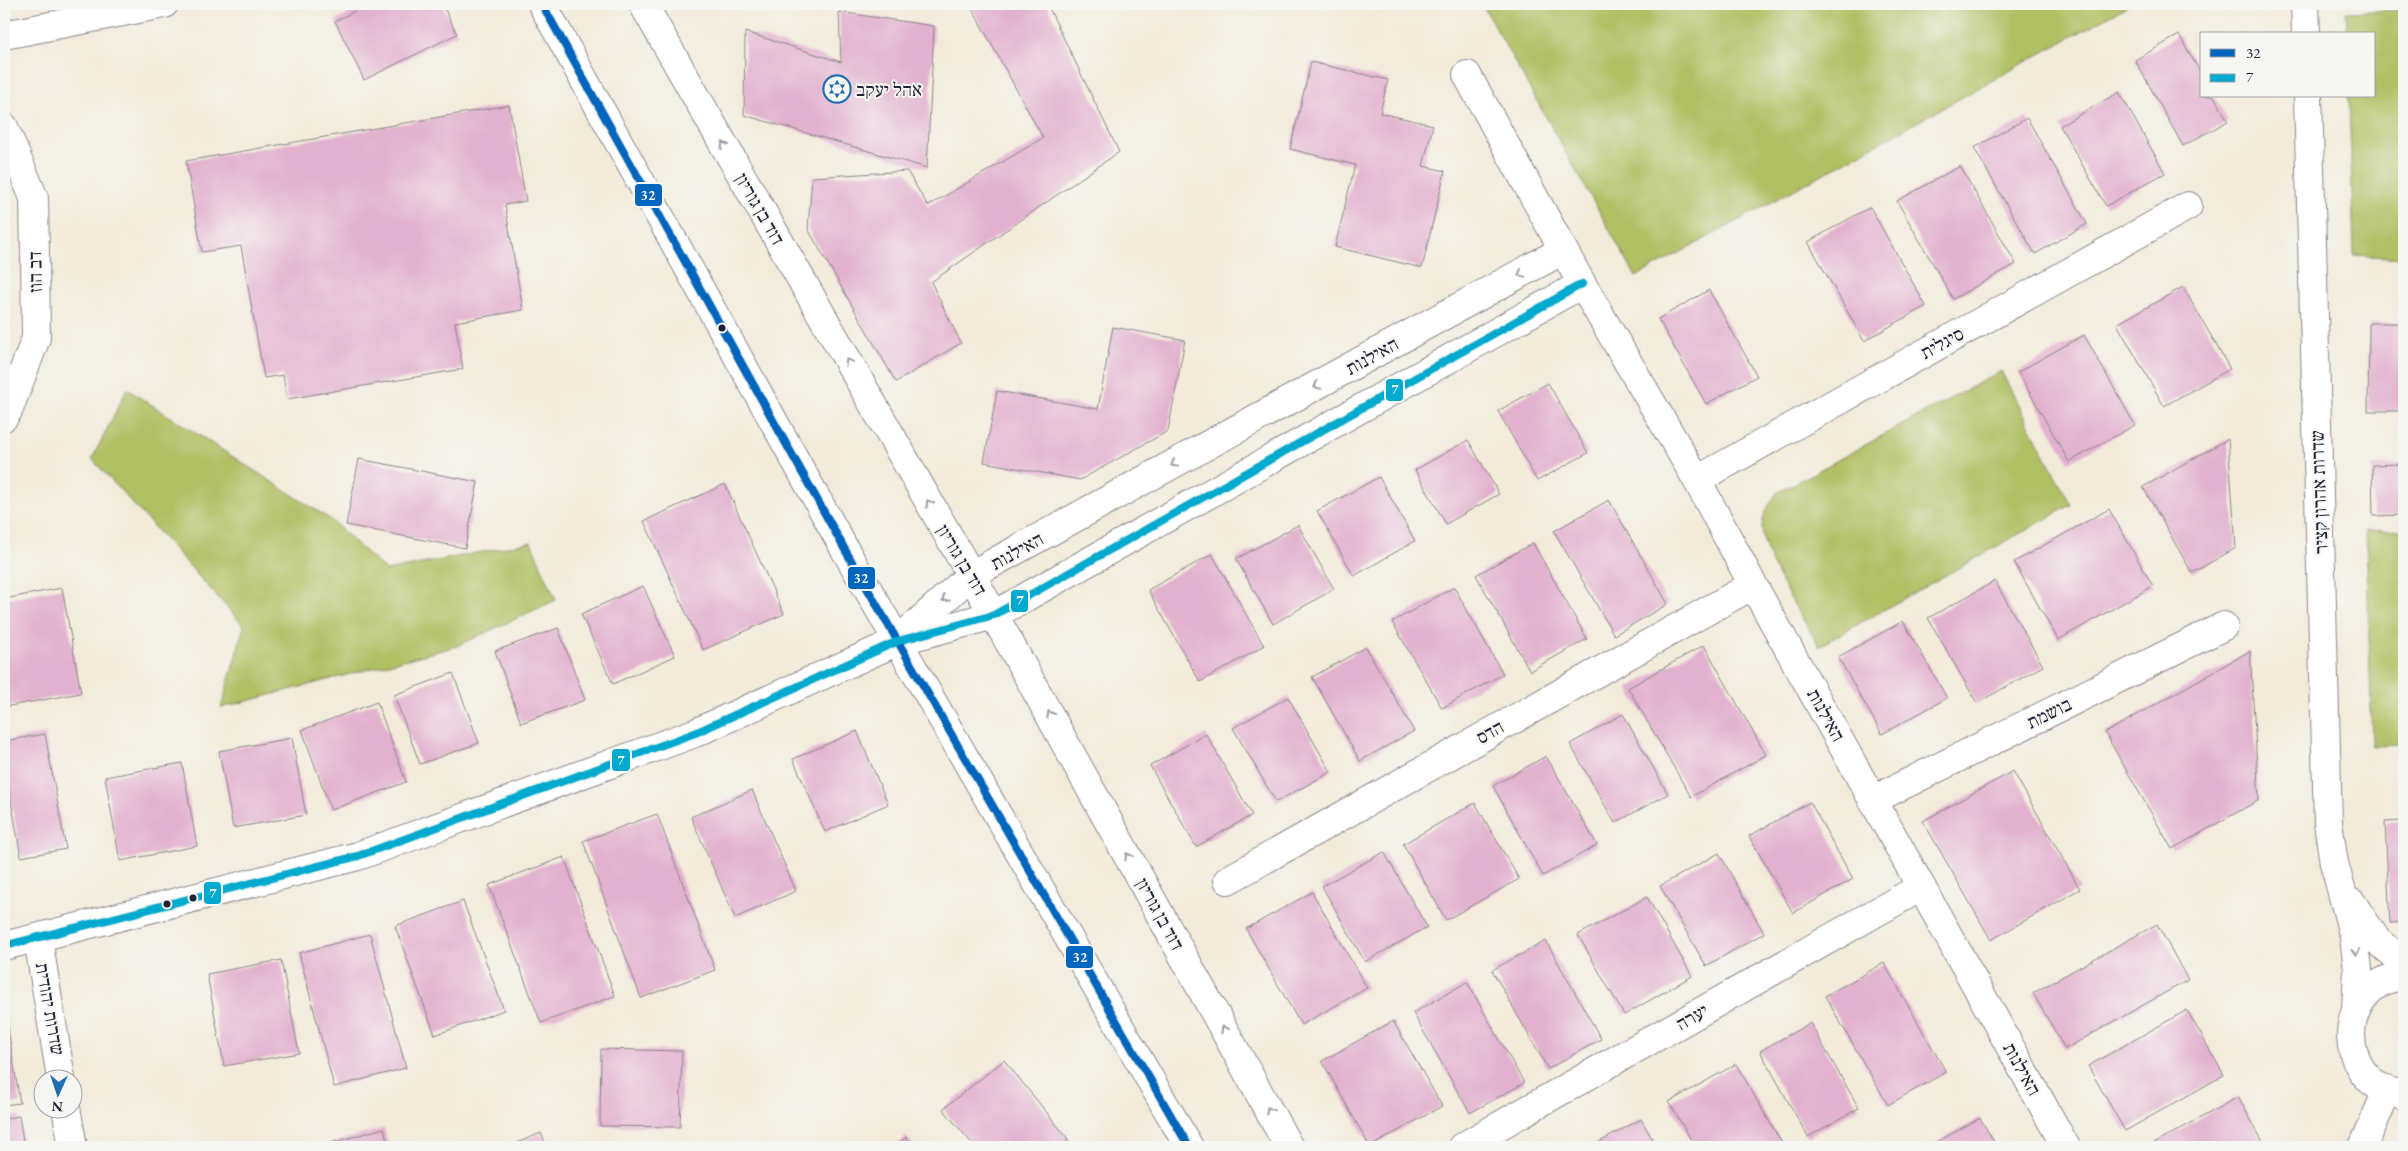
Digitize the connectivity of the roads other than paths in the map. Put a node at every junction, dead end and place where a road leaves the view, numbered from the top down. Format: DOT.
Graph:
graph roads {
  1 [pos="164,4"];
  2 [pos="542,4"];
  3 [pos="643,4"];
  4 [pos="2305,4"];
  5 [pos="2306,32"];
  6 [pos="4,35"];
  7 [pos="1468,75"];
  8 [pos="2308,98"];
  9 [pos="4,127"];
  10 [pos="2188,206"];
  11 [pos="1563,250"];
  12 [pos="1582,284"];
  13 [pos="4,418"];
  14 [pos="1696,480"];
  15 [pos="972,576"];
  16 [pos="1752,585"];
  17 [pos="994,615"];
  18 [pos="2224,626"];
  19 [pos="898,641"];
  20 [pos="1873,800"];
  21 [pos="1228,880"];
  22 [pos="1921,887"];
  23 [pos="2342,887"];
  24 [pos="38,939"];
  25 [pos="4,946"];
  26 [pos="2404,962"];
  27 [pos="2404,975"];
  28 [pos="2356,1008"];
  29 [pos="59,1068"];
  30 [pos="2395,1093"];
  31 [pos="68,1118"];
  32 [pos="73,1147"];
  33 [pos="1189,1147"];
  34 [pos="1289,1147"];
  35 [pos="1462,1147"];
  36 [pos="2066,1147"];
  37 [pos="2363,1147"];
  1 -- 6 [label="street"];
  2 -- 19 [label="street"];
  15 -- 3 [label="street, דוד בן גוריון, one-way"];
  4 -- 5 [label="street"];
  7 -- 11 [label="street, האילנות"];
  8 -- 23 [label="street, שדרות אהרון קציר"];
  9 -- 13 [label="street, דב הוז"];
  10 -- 14 [label="street, סיגלית"];
  11 -- 12 [label="street, האילנות"];
  11 -- 15 [label="street, האילנות, one-way"];
  12 -- 14 [label="street, האילנות"];
  12 -- 17 [label="street"];
  14 -- 16 [label="street, האילנות"];
  15 -- 17 [label="street, דוד בן גוריון"];
  15 -- 19 [label="street, האילנות, one-way"];
  16 -- 20 [label="street, האילנות"];
  16 -- 21 [label="street, הדס"];
  17 -- 19 [label="street"];
  34 -- 17 [label="street, דוד בן גוריון, one-way"];
  18 -- 20 [label="street, בושמת"];
  19 -- 24 [label="street"];
  19 -- 33 [label="street"];
  20 -- 22 [label="street, האילנות"];
  22 -- 35 [label="street, יערה"];
  22 -- 36 [label="street, האילנות"];
  23 -- 26 [label="street, שדרות אהרון קציר"];
  23 -- 28 [label="street, שדרות אהרון קציר, one-way"];
  24 -- 25 [label="street"];
  24 -- 29 [label="street, שדרות יהודית"];
  27 -- 28 [label="street"];
  28 -- 30 [label="street, שדרות אהרון קציר"];
  30 -- 37 [label="street"];
  31 -- 32 [label="street"];
}
